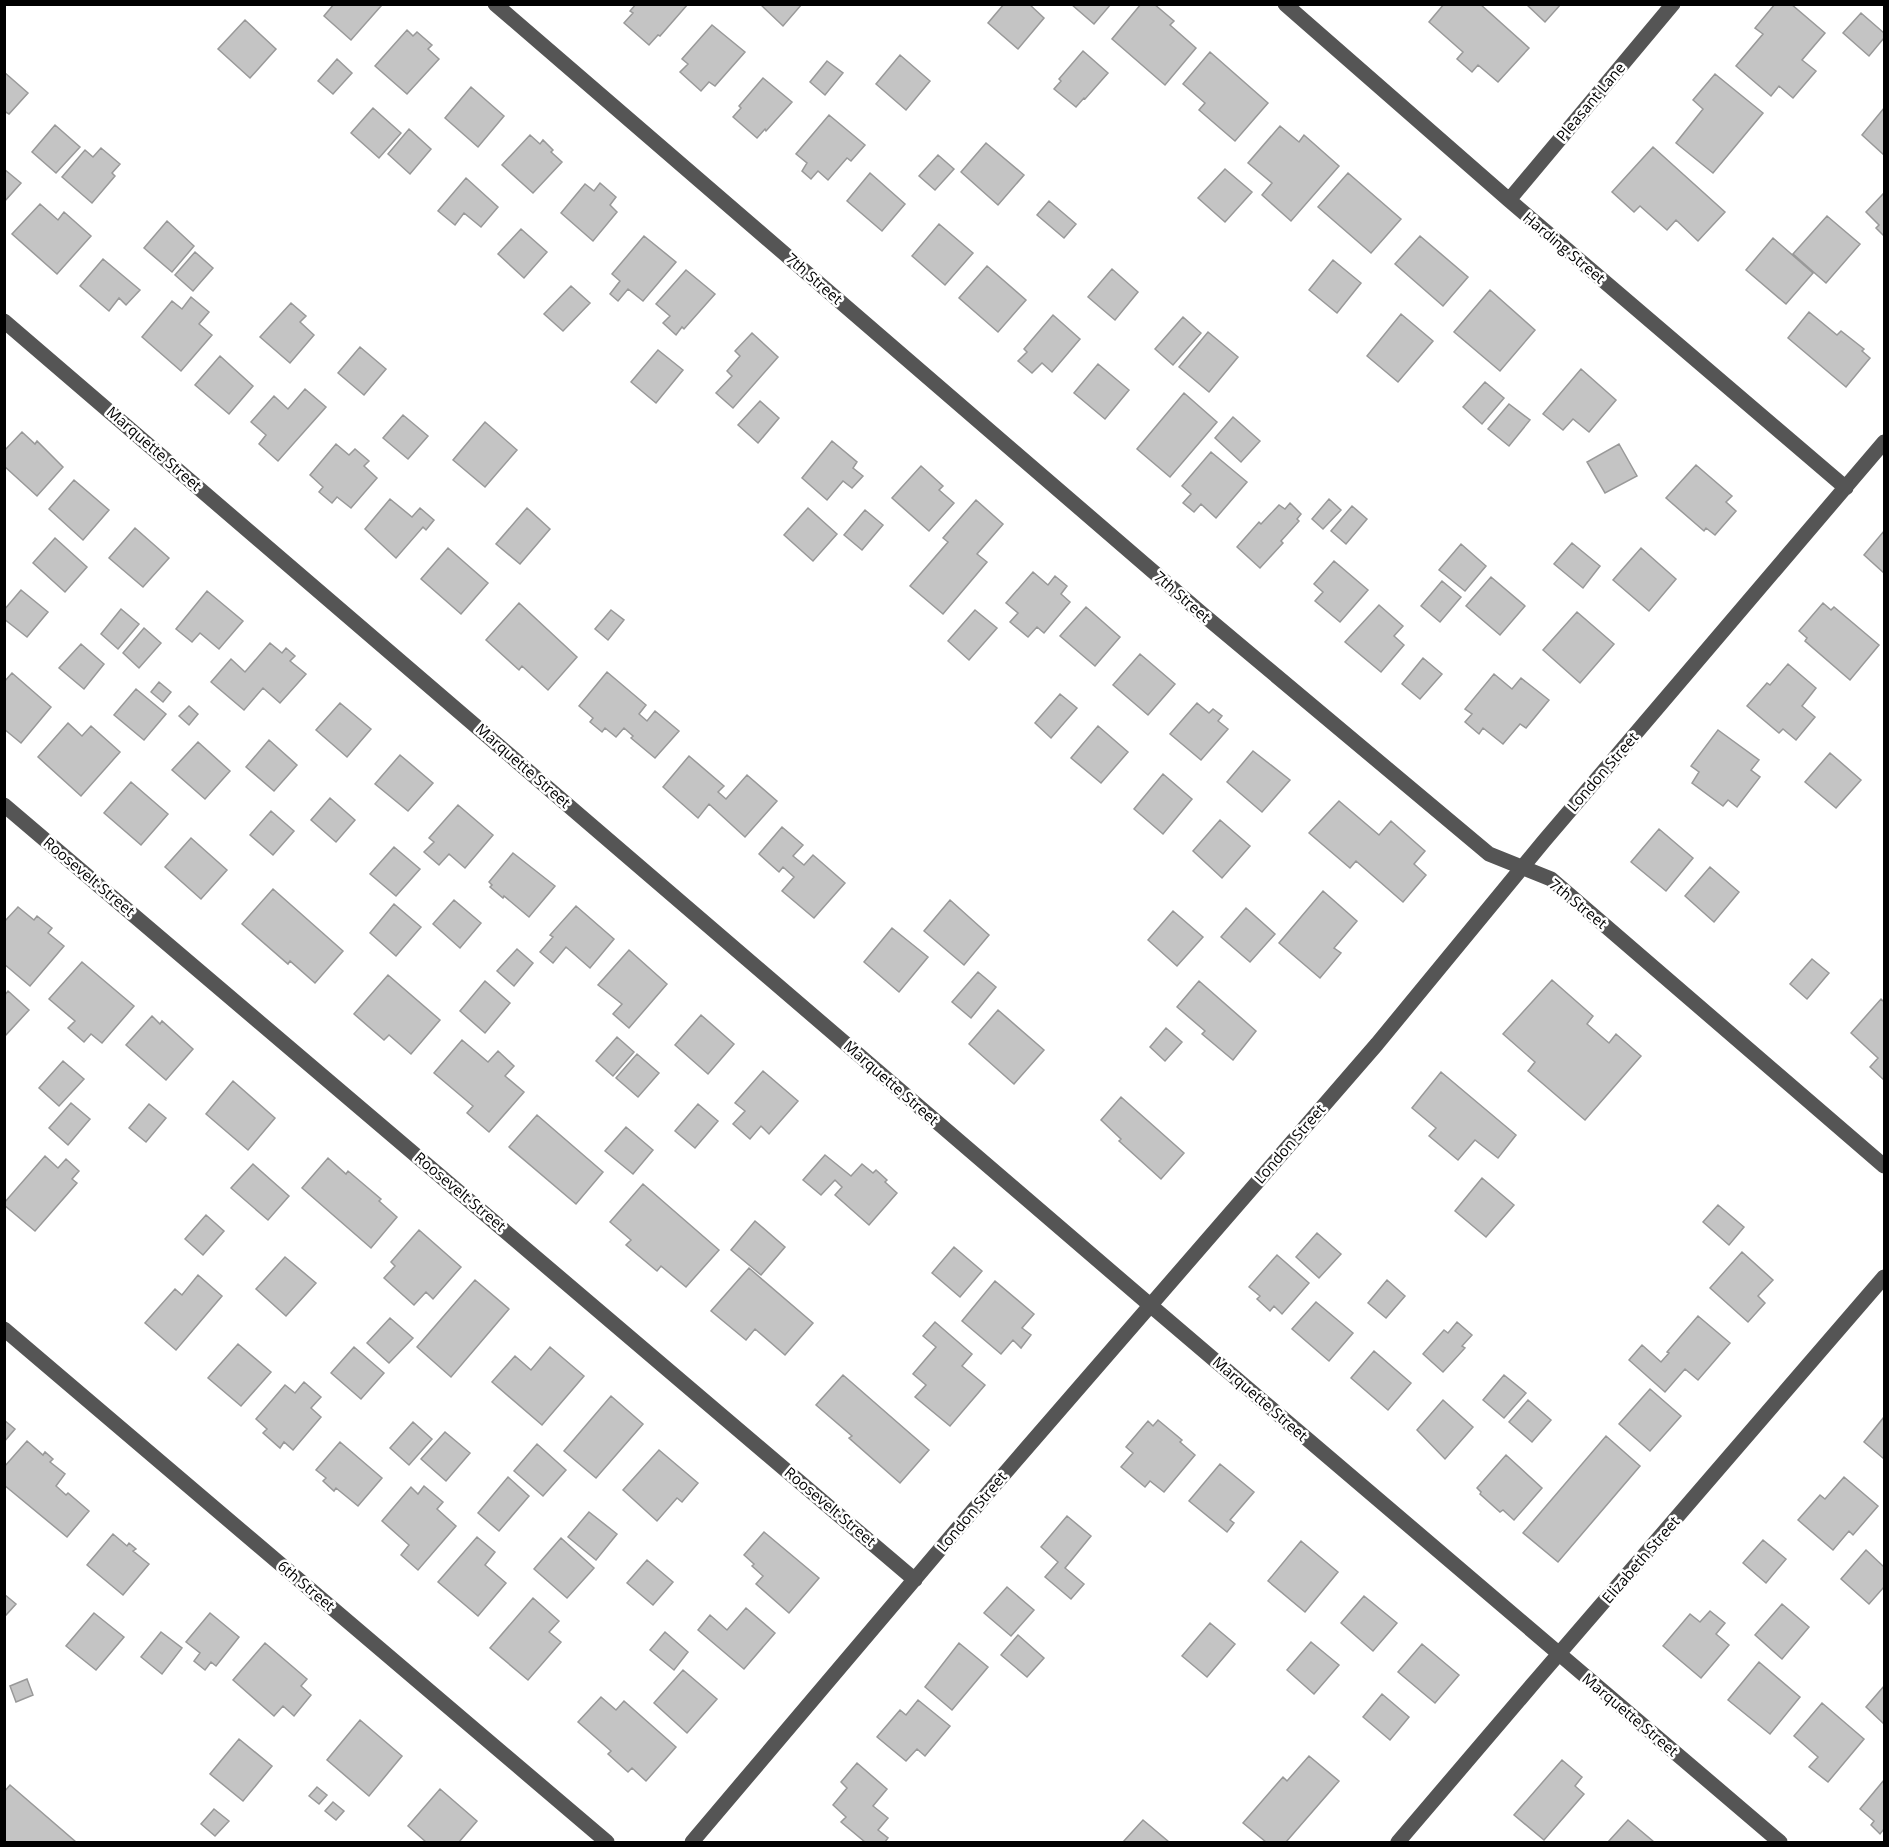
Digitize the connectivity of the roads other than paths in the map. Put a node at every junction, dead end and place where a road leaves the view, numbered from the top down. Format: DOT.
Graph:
graph roads {
  1 [pos="495,4"];
  2 [pos="1285,4"];
  3 [pos="1673,4"];
  4 [pos="1509,200"];
  5 [pos="4,321"];
  6 [pos="1884,442"];
  7 [pos="1846,488"];
  8 [pos="4,805"];
  9 [pos="1521,868"];
  10 [pos="1884,1166"];
  11 [pos="1884,1277"];
  12 [pos="1150,1305"];
  13 [pos="4,1329"];
  14 [pos="915,1580"];
  15 [pos="1558,1654"];
  16 [pos="607,1842"];
  17 [pos="692,1842"];
  18 [pos="1398,1842"];
  19 [pos="1780,1842"];
  1 -- 9 [label="street, 7th Street"];
  2 -- 4 [label="street, Harding Street"];
  3 -- 4 [label="street, Pleasant Lane"];
  4 -- 7 [label="street, Harding Street"];
  5 -- 12 [label="street, Marquette Street"];
  6 -- 7 [label="street, London Street"];
  7 -- 9 [label="street, London Street"];
  8 -- 14 [label="street, Roosevelt Street"];
  9 -- 10 [label="street, 7th Street"];
  9 -- 12 [label="street, London Street"];
  11 -- 15 [label="street, Elizabeth Street"];
  12 -- 14 [label="street, London Street"];
  12 -- 15 [label="street, Marquette Street"];
  13 -- 16 [label="street, 6th Street"];
  14 -- 17 [label="street, London Street"];
  15 -- 18 [label="street, Elizabeth Street"];
  15 -- 19 [label="street, Marquette Street"];
}
